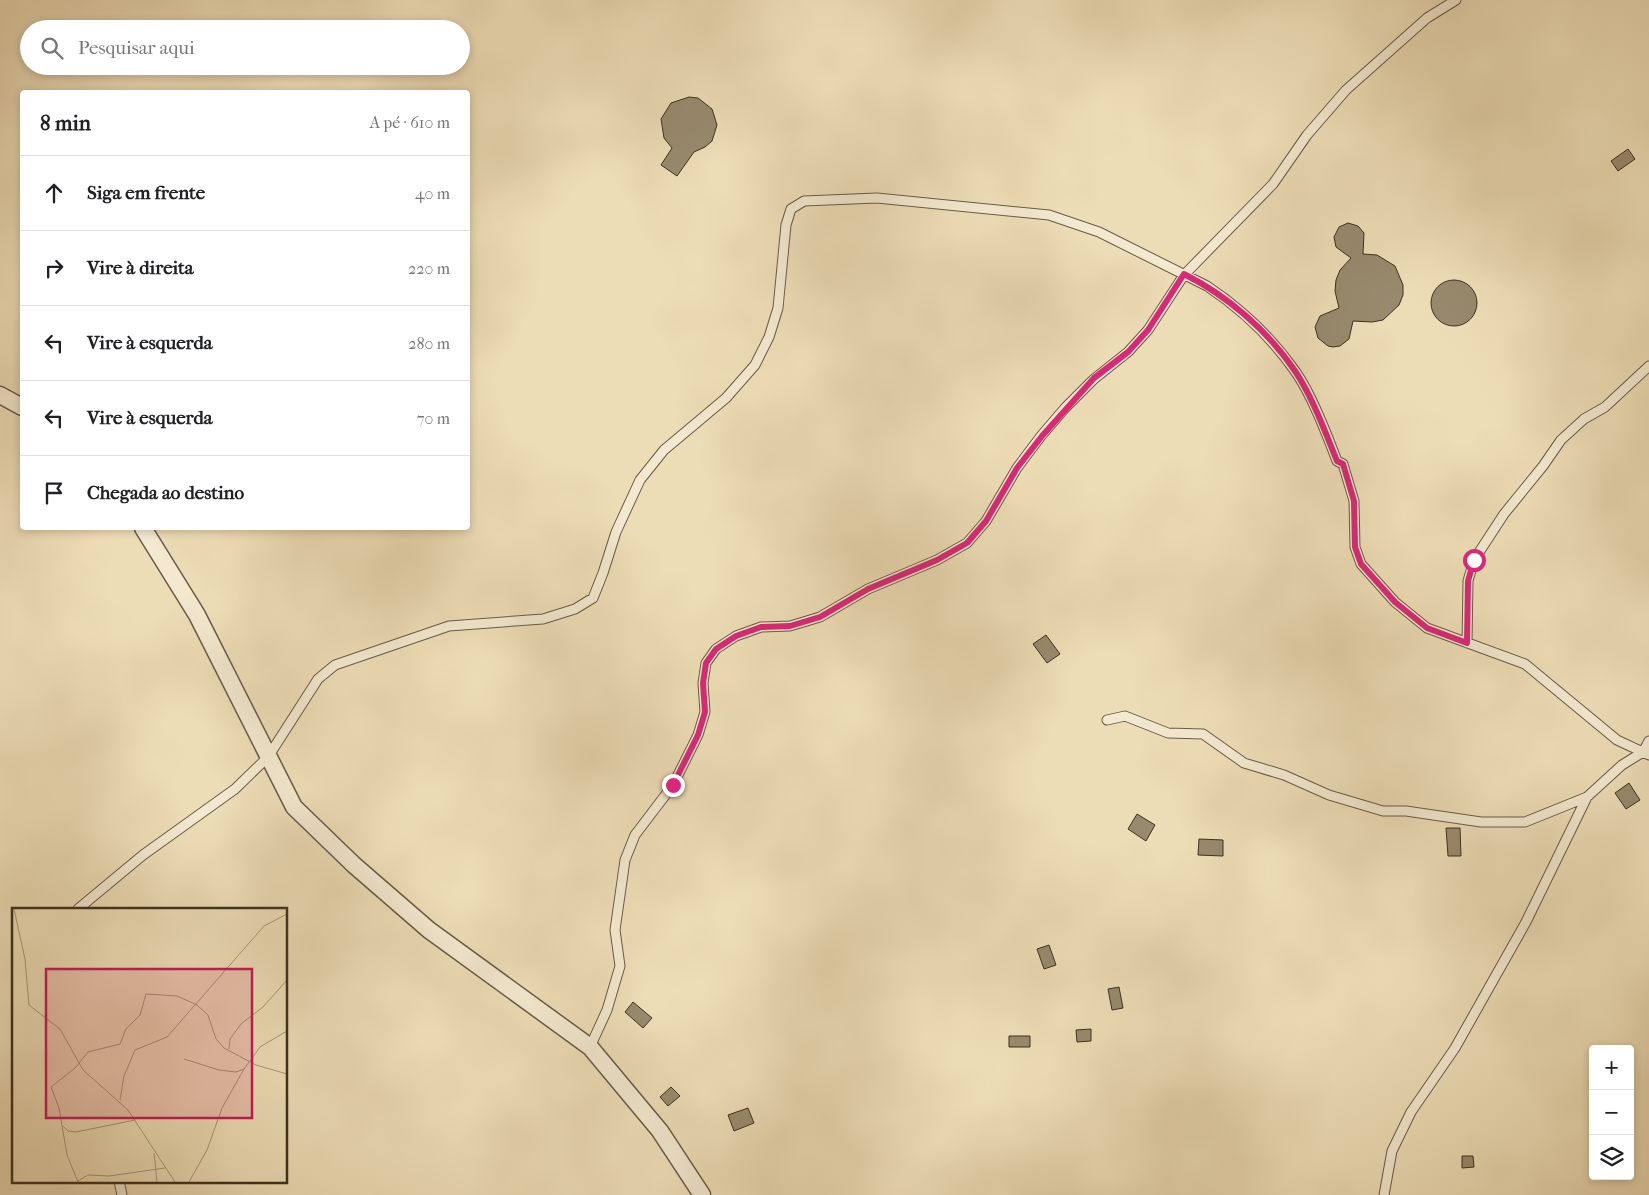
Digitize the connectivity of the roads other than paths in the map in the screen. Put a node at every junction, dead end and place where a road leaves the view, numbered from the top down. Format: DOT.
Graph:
graph roads {
  1 [pos="1456,0"];
  2 [pos="1184,274"];
  3 [pos="1649,366"];
  4 [pos="0,395"];
  5 [pos="20,406"];
  6 [pos="145,530"];
  7 [pos="1467,643"];
  8 [pos="1107,720"];
  9 [pos="1649,741"];
  10 [pos="1646,753"];
  11 [pos="268,757"];
  12 [pos="1587,797"];
  13 [pos="79,908"];
  14 [pos="590,1047"];
  15 [pos="119,1182"];
  16 [pos="122,1195"];
  17 [pos="702,1195"];
  18 [pos="1384,1195"];
  1 -- 2 [label="lane"];
  2 -- 7 [label="lane"];
  2 -- 11 [label="lane"];
  2 -- 14 [label="lane"];
  3 -- 7 [label="lane"];
  4 -- 5 [label="street"];
  6 -- 11 [label="street"];
  7 -- 10 [label="lane"];
  8 -- 12 [label="lane"];
  9 -- 10 [label="lane"];
  10 -- 12 [label="lane"];
  11 -- 13 [label="lane"];
  11 -- 14 [label="street"];
  12 -- 18 [label="lane"];
  14 -- 17 [label="street"];
  15 -- 16 [label="lane"];
}
